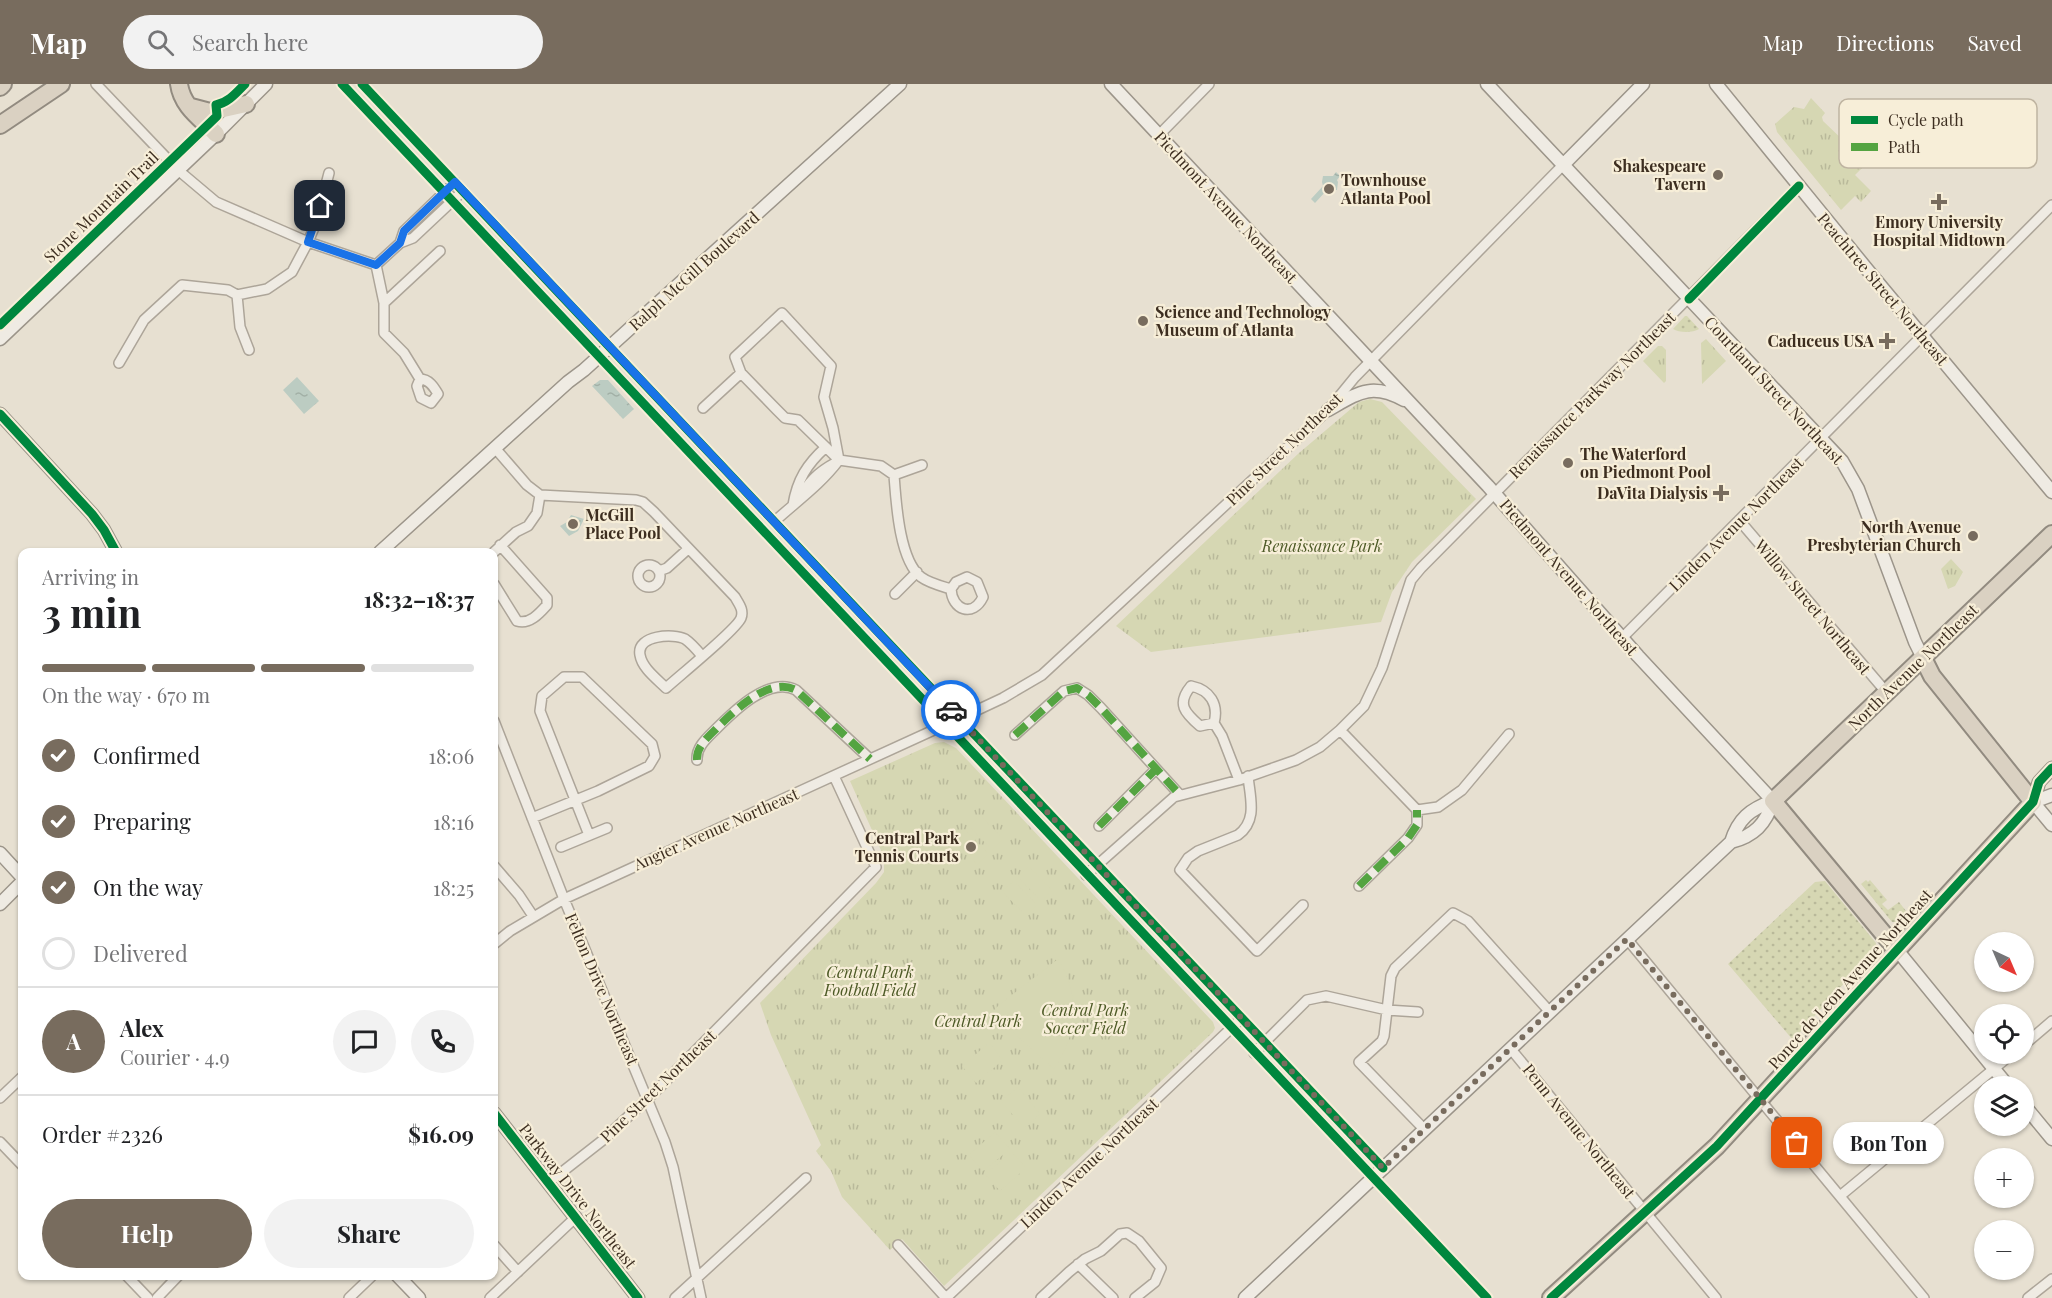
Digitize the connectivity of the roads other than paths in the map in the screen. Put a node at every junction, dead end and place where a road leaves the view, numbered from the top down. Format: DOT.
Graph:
graph roads {
  1 [pos="61,84"];
  2 [pos="96,84"];
  3 [pos="179,84"];
  4 [pos="266,84"];
  5 [pos="276,84"];
  6 [pos="342,84"];
  7 [pos="362,84"];
  8 [pos="900,84"];
  9 [pos="1111,84"];
  10 [pos="1209,84"];
  11 [pos="1486,84"];
  12 [pos="1643,84"];
  13 [pos="1716,84"];
  14 [pos="248,103"];
  15 [pos="188,107"];
  16 [pos="0,125"];
  17 [pos="216,134"];
  18 [pos="1159,135"];
  19 [pos="1563,165"];
  20 [pos="178,170"];
  21 [pos="328,173"];
  22 [pos="455,182"];
  23 [pos="1799,186"];
  24 [pos="463,191"];
  25 [pos="443,193"];
  26 [pos="451,201"];
  27 [pos="2052,205"];
  28 [pos="308,242"];
  29 [pos="400,243"];
  30 [pos="440,251"];
  31 [pos="376,265"];
  32 [pos="237,295"];
  33 [pos="1689,298"];
  34 [pos="384,303"];
  35 [pos="1921,335"];
  36 [pos="0,339"];
  37 [pos="610,346"];
  38 [pos="249,350"];
  39 [pos="599,357"];
  40 [pos="1371,361"];
  41 [pos="119,363"];
  42 [pos="741,373"];
  43 [pos="420,379"];
  44 [pos="1411,403"];
  45 [pos="703,408"];
  46 [pos="1328,410"];
  47 [pos="0,414"];
  48 [pos="1820,438"];
  49 [pos="825,447"];
  50 [pos="495,448"];
  51 [pos="839,460"];
  52 [pos="922,465"];
  53 [pos="807,466"];
  54 [pos="894,475"];
  55 [pos="819,478"];
  56 [pos="2052,492"];
  57 [pos="1495,494"];
  58 [pos="540,495"];
  59 [pos="796,502"];
  60 [pos="1739,520"];
  61 [pos="775,521"];
  62 [pos="2052,534"];
  63 [pos="114,548"];
  64 [pos="385,548"];
  65 [pos="498,548"];
  66 [pos="688,549"];
  67 [pos="498,550"];
  68 [pos="659,571"];
  69 [pos="917,572"];
  70 [pos="951,589"];
  71 [pos="498,590"];
  72 [pos="895,594"];
  73 [pos="1622,638"];
  74 [pos="702,656"];
  75 [pos="1923,658"];
  76 [pos="1887,693"];
  77 [pos="959,718"];
  78 [pos="1214,723"];
  79 [pos="945,725"];
  80 [pos="1340,730"];
  81 [pos="498,731"];
  82 [pos="1509,734"];
  83 [pos="1015,735"];
  84 [pos="870,759"];
  85 [pos="697,760"];
  86 [pos="2052,768"];
  87 [pos="1156,769"];
  88 [pos="834,776"];
  89 [pos="1243,778"];
  90 [pos="1180,795"];
  91 [pos="2052,795"];
  92 [pos="575,801"];
  93 [pos="1773,801"];
  94 [pos="2033,802"];
  95 [pos="1417,810"];
  96 [pos="532,818"];
  97 [pos="2052,825"];
  98 [pos="1099,826"];
  99 [pos="607,828"];
  100 [pos="590,835"];
  101 [pos="561,847"];
  102 [pos="0,853"];
  103 [pos="1097,864"];
  104 [pos="498,871"];
  105 [pos="18,873"];
  106 [pos="1086,875"];
  107 [pos="18,886"];
  108 [pos="1359,886"];
  109 [pos="564,899"];
  110 [pos="0,904"];
  111 [pos="1303,904"];
  112 [pos="533,916"];
  113 [pos="1627,939"];
  114 [pos="498,941"];
  115 [pos="1897,950"];
  116 [pos="1388,1010"];
  117 [pos="1418,1012"];
  118 [pos="1550,1012"];
  119 [pos="1242,1018"];
  120 [pos="2052,1021"];
  121 [pos="1231,1028"];
  122 [pos="2034,1036"];
  123 [pos="1265,1042"];
  124 [pos="1510,1048"];
  125 [pos="1254,1053"];
  126 [pos="1999,1064"];
  127 [pos="1994,1068"];
  128 [pos="2000,1076"];
  129 [pos="18,1081"];
  130 [pos="0,1098"];
  131 [pos="647,1099"];
  132 [pos="1760,1099"];
  133 [pos="2034,1117"];
  134 [pos="498,1118"];
  135 [pos="1424,1129"];
  136 [pos="2052,1139"];
  137 [pos="0,1142"];
  138 [pos="18,1162"];
  139 [pos="1383,1168"];
  140 [pos="1373,1177"];
  141 [pos="807,1178"];
  142 [pos="548,1183"];
  143 [pos="1840,1196"];
  144 [pos="1645,1212"];
  145 [pos="575,1218"];
  146 [pos="898,1245"];
  147 [pos="498,1250"];
  148 [pos="1078,1264"];
  149 [pos="518,1272"];
  150 [pos="697,1278"];
  151 [pos="2052,1278"];
  152 [pos="131,1280"];
  153 [pos="173,1280"];
  154 [pos="367,1280"];
  155 [pos="402,1280"];
  156 [pos="148,1298"];
  157 [pos="157,1298"];
  158 [pos="349,1298"];
  159 [pos="418,1298"];
  160 [pos="490,1298"];
  161 [pos="638,1298"];
  162 [pos="675,1298"];
  163 [pos="701,1298"];
  164 [pos="946,1298"];
  165 [pos="1041,1298"];
  166 [pos="1113,1298"];
  167 [pos="1135,1298"];
  168 [pos="1245,1298"];
  169 [pos="1487,1298"];
  170 [pos="1551,1298"];
  171 [pos="1716,1298"];
  172 [pos="1924,1298"];
  173 [pos="2028,1298"];
  1 -- 16 [label="highway"];
  2 -- 20 [label="street"];
  3 -- 15 [label="highway"];
  4 -- 14 [label="main road"];
  5 -- 14 [label="main road"];
  6 -- 25 [label="street"];
  7 -- 22 [label="street"];
  8 -- 37 [label="main road, Ralph McGill Boulevard"];
  9 -- 18 [label="main road, Piedmont Avenue Northeast"];
  10 -- 18 [label="street"];
  11 -- 19 [label="main road, Courtland Street Northeast"];
  12 -- 19 [label="main road, Pine Street Northeast"];
  13 -- 23 [label="main road, Peachtree Street Northeast"];
  14 -- 15 [label="highway"];
  14 -- 17 [label="main road"];
  15 -- 17 [label="highway"];
  17 -- 20 [label="main road"];
  18 -- 40 [label="main road, Piedmont Avenue Northeast"];
  19 -- 33 [label="main road, Courtland Street Northeast"];
  19 -- 40 [label="street, Pine Street Northeast"];
  20 -- 28 [label="street"];
  20 -- 36 [label="main road"];
  21 -- 28 [label="street"];
  22 -- 24 [label="street"];
  22 -- 25 [label="street"];
  23 -- 33 [label="street, Renaissance Parkway Northeast"];
  23 -- 35 [label="main road, Peachtree Street Northeast"];
  24 -- 26 [label="street"];
  24 -- 37 [label="street"];
  25 -- 26 [label="street"];
  25 -- 29 [label="street"];
  26 -- 29 [label="street"];
  26 -- 39 [label="street"];
  27 -- 35 [label="street, Linden Avenue Northeast"];
  28 -- 31 [label="street"];
  28 -- 32 [label="street"];
  29 -- 31 [label="street"];
  30 -- 34 [label="street"];
  31 -- 34 [label="street"];
  32 -- 38 [label="street"];
  32 -- 41 [label="street"];
  33 -- 48 [label="main road, Courtland Street Northeast"];
  33 -- 57 [label="street, Renaissance Parkway Northeast"];
  34 -- 43 [label="street"];
  35 -- 48 [label="street, Linden Avenue Northeast"];
  35 -- 56 [label="main road, Peachtree Street Northeast"];
  37 -- 39 [label="main road, Ralph McGill Boulevard"];
  37 -- 61 [label="street"];
  39 -- 50 [label="main road, Ralph McGill Boulevard"];
  39 -- 79 [label="street"];
  40 -- 44 [label="main road, Piedmont Avenue Northeast"];
  40 -- 46 [label="street, Pine Street Northeast"];
  42 -- 45 [label="street"];
  42 -- 49 [label="street"];
  42 -- 51 [label="street"];
  44 -- 46 [label="main road"];
  44 -- 57 [label="main road, Piedmont Avenue Northeast"];
  46 -- 77 [label="street, Pine Street Northeast"];
  47 -- 63 [label="main road"];
  48 -- 60 [label="street, Linden Avenue Northeast"];
  48 -- 75 [label="main road, Courtland Street Northeast"];
  49 -- 51 [label="street"];
  49 -- 53 [label="street"];
  50 -- 58 [label="street"];
  50 -- 64 [label="main road, Ralph McGill Boulevard"];
  51 -- 54 [label="street"];
  51 -- 55 [label="street"];
  52 -- 54 [label="street"];
  53 -- 55 [label="street"];
  53 -- 59 [label="street"];
  54 -- 69 [label="street"];
  55 -- 59 [label="street"];
  57 -- 73 [label="main road, Piedmont Avenue Northeast"];
  57 -- 80 [label="street, Renaissance Parkway Northeast"];
  58 -- 65 [label="street"];
  58 -- 66 [label="street"];
  59 -- 61 [label="street"];
  60 -- 73 [label="street, Linden Avenue Northeast"];
  60 -- 76 [label="street, Willow Street Northeast"];
  61 -- 77 [label="street"];
  62 -- 75 [label="highway, North Avenue Northeast"];
  66 -- 68 [label="street"];
  66 -- 74 [label="street"];
  67 -- 71 [label="street"];
  69 -- 70 [label="street"];
  69 -- 72 [label="street"];
  73 -- 93 [label="main road, Piedmont Avenue Northeast"];
  74 -- 74 [label="street"];
  75 -- 76 [label="highway, North Avenue Northeast"];
  75 -- 94 [label="highway"];
  76 -- 93 [label="highway, North Avenue Northeast"];
  77 -- 79 [label="street, Pine Street Northeast"];
  77 -- 103 [label="street"];
  78 -- 78 [label="street"];
  78 -- 89 [label="street"];
  79 -- 84 [label="street, Angier Avenue Northeast"];
  79 -- 106 [label="street"];
  80 -- 89 [label="street, Renaissance Parkway Northeast"];
  80 -- 95 [label="street"];
  81 -- 96 [label="street, Felton Drive Northeast"];
  82 -- 95 [label="street"];
  83 -- 87 [label="street"];
  84 -- 85 [label="street"];
  84 -- 88 [label="street, Angier Avenue Northeast"];
  86 -- 94 [label="main road, Ponce de Leon Avenue Northeast"];
  87 -- 90 [label="street"];
  87 -- 98 [label="street"];
  88 -- 109 [label="street, Angier Avenue Northeast"];
  88 -- 131 [label="street, Pine Street Northeast"];
  89 -- 90 [label="street, Renaissance Parkway Northeast"];
  89 -- 111 [label="street"];
  90 -- 103 [label="street, Renaissance Parkway Northeast"];
  91 -- 94 [label="main road, Ponce de Leon Avenue Northeast"];
  92 -- 92 [label="street"];
  92 -- 96 [label="street"];
  92 -- 100 [label="street"];
  93 -- 113 [label="main road, North Avenue Northeast"];
  93 -- 115 [label="highway, Piedmont Avenue Northeast"];
  94 -- 97 [label="main road"];
  94 -- 115 [label="highway, Ponce de Leon Avenue Northeast"];
  95 -- 108 [label="street"];
  96 -- 109 [label="street, Felton Drive Northeast"];
  99 -- 100 [label="street"];
  100 -- 101 [label="street"];
  102 -- 105 [label="main road"];
  103 -- 106 [label="street, Renaissance Parkway Northeast"];
  103 -- 119 [label="street"];
  104 -- 112 [label="street"];
  106 -- 121 [label="street"];
  107 -- 110 [label="main road"];
  109 -- 112 [label="street, Angier Avenue Northeast"];
  109 -- 131 [label="street, Felton Drive Northeast"];
  112 -- 114 [label="street, Angier Avenue Northeast"];
  113 -- 118 [label="main road, North Avenue Northeast"];
  113 -- 132 [label="street"];
  115 -- 127 [label="main road, Piedmont Avenue Northeast"];
  115 -- 132 [label="highway, Ponce de Leon Avenue Northeast"];
  116 -- 117 [label="street"];
  116 -- 118 [label="street"];
  116 -- 123 [label="street"];
  116 -- 135 [label="street"];
  118 -- 124 [label="main road, North Avenue Northeast"];
  119 -- 121 [label="street, Linden Avenue Northeast"];
  119 -- 123 [label="street"];
  120 -- 122 [label="street"];
  121 -- 125 [label="street"];
  121 -- 164 [label="street, Linden Avenue Northeast"];
  123 -- 125 [label="street"];
  123 -- 139 [label="street"];
  124 -- 135 [label="main road, North Avenue Northeast"];
  124 -- 144 [label="street, Penn Avenue Northeast"];
  125 -- 140 [label="street"];
  126 -- 127 [label="street"];
  127 -- 128 [label="main road, Piedmont Avenue Northeast"];
  127 -- 143 [label="street"];
  129 -- 130 [label="street"];
  131 -- 142 [label="street, Pine Street Northeast"];
  131 -- 150 [label="street, Felton Drive Northeast"];
  132 -- 143 [label="street"];
  132 -- 144 [label="highway, Ponce de Leon Avenue Northeast"];
  133 -- 136 [label="main road"];
  134 -- 142 [label="main road, Parkway Drive Northeast"];
  135 -- 139 [label="main road, North Avenue Northeast"];
  137 -- 138 [label="street"];
  139 -- 140 [label="main road, North Avenue Northeast"];
  140 -- 168 [label="main road, North Avenue Northeast"];
  140 -- 169 [label="street"];
  141 -- 150 [label="street"];
  142 -- 145 [label="main road, Parkway Drive Northeast"];
  143 -- 172 [label="street"];
  144 -- 170 [label="highway, Ponce de Leon Avenue Northeast"];
  144 -- 171 [label="street, Penn Avenue Northeast"];
  145 -- 149 [label="street"];
  145 -- 161 [label="main road, Parkway Drive Northeast"];
  146 -- 164 [label="street"];
  147 -- 149 [label="street"];
  148 -- 165 [label="street"];
  148 -- 166 [label="street"];
  148 -- 167 [label="street"];
  149 -- 160 [label="street"];
  150 -- 162 [label="street"];
  150 -- 163 [label="street, Felton Drive Northeast"];
  151 -- 173 [label="street"];
  152 -- 156 [label="street"];
  153 -- 157 [label="street"];
  154 -- 158 [label="street"];
  155 -- 159 [label="main road"];
}
